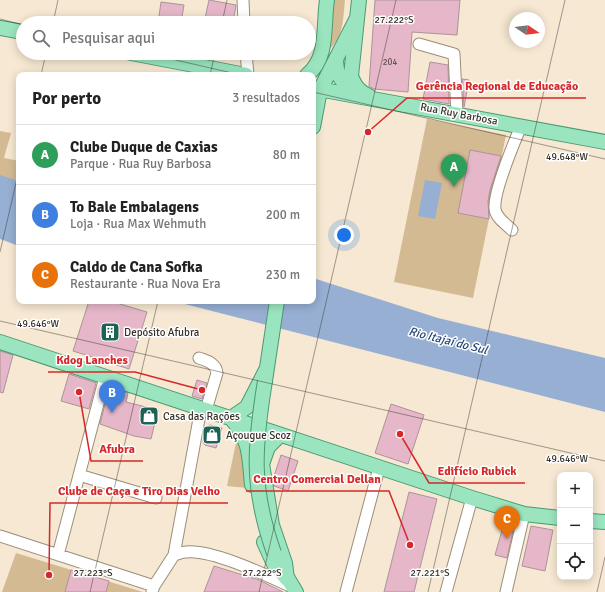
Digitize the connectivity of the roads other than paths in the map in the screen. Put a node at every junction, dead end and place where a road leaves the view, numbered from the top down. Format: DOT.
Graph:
graph roads {
  1 [pos="243,0"];
  2 [pos="327,0"];
  3 [pos="359,0"];
  4 [pos="244,16"];
  5 [pos="358,18"];
  6 [pos="0,28"];
  7 [pos="16,31"];
  8 [pos="419,44"];
  9 [pos="336,59"];
  10 [pos="168,60"];
  11 [pos="246,60"];
  12 [pos="231,72"];
  13 [pos="247,72"];
  14 [pos="311,72"];
  15 [pos="317,89"];
  16 [pos="368,95"];
  17 [pos="457,114"];
  18 [pos="521,126"];
  19 [pos="605,142"];
  20 [pos="512,230"];
  21 [pos="277,304"];
  22 [pos="0,342"];
  23 [pos="199,358"];
  24 [pos="267,371"];
  25 [pos="105,377"];
  26 [pos="203,409"];
  27 [pos="231,418"];
  28 [pos="280,435"];
  29 [pos="248,449"];
  30 [pos="262,464"];
  31 [pos="379,468"];
  32 [pos="79,475"];
  33 [pos="265,483"];
  34 [pos="156,498"];
  35 [pos="472,498"];
  36 [pos="254,507"];
  37 [pos="524,514"];
  38 [pos="557,518"];
  39 [pos="593,521"];
  40 [pos="605,522"];
  41 [pos="0,536"];
  42 [pos="271,554"];
  43 [pos="58,555"];
  44 [pos="174,555"];
  45 [pos="256,570"];
  46 [pos="292,586"];
  47 [pos="153,589"];
  48 [pos="346,592"];
  49 [pos="446,592"];
  50 [pos="506,592"];
  1 -- 4 [label="street"];
  2 -- 14 [label="main road"];
  3 -- 5 [label="main road"];
  5 -- 9 [label="main road"];
  5 -- 16 [label="main road"];
  6 -- 7 [label="main road"];
  8 -- 17 [label="street"];
  9 -- 15 [label="main road"];
  9 -- 16 [label="main road"];
  10 -- 12 [label="main road"];
  11 -- 13 [label="street"];
  15 -- 16 [label="main road, Rua Ruy Barbosa"];
  16 -- 17 [label="main road, Rua Ruy Barbosa"];
  17 -- 18 [label="main road, Rua Ruy Barbosa"];
  18 -- 19 [label="main road, Rua Ruy Barbosa"];
  18 -- 20 [label="street"];
  21 -- 24 [label="main road"];
  22 -- 25 [label="main road"];
  23 -- 26 [label="street"];
  24 -- 27 [label="main road"];
  24 -- 42 [label="main road, bridge"];
  25 -- 26 [label="main road"];
  25 -- 32 [label="street"];
  26 -- 27 [label="main road"];
  26 -- 44 [label="street"];
  27 -- 28 [label="main road"];
  27 -- 29 [label="main road"];
  28 -- 30 [label="main road"];
  28 -- 31 [label="main road"];
  29 -- 30 [label="main road"];
  29 -- 36 [label="main road"];
  30 -- 33 [label="main road"];
  31 -- 35 [label="main road"];
  31 -- 48 [label="street"];
  32 -- 34 [label="street"];
  32 -- 43 [label="street"];
  33 -- 36 [label="main road"];
  33 -- 46 [label="main road"];
  35 -- 37 [label="main road"];
  35 -- 49 [label="street"];
  36 -- 42 [label="main road"];
  37 -- 38 [label="main road"];
  37 -- 50 [label="street"];
  39 -- 40 [label="main road"];
  41 -- 43 [label="street"];
  42 -- 45 [label="street"];
  42 -- 46 [label="main road"];
  43 -- 47 [label="street"];
  44 -- 45 [label="street"];
  44 -- 47 [label="street"];
  45 -- 46 [label="street"];
}
